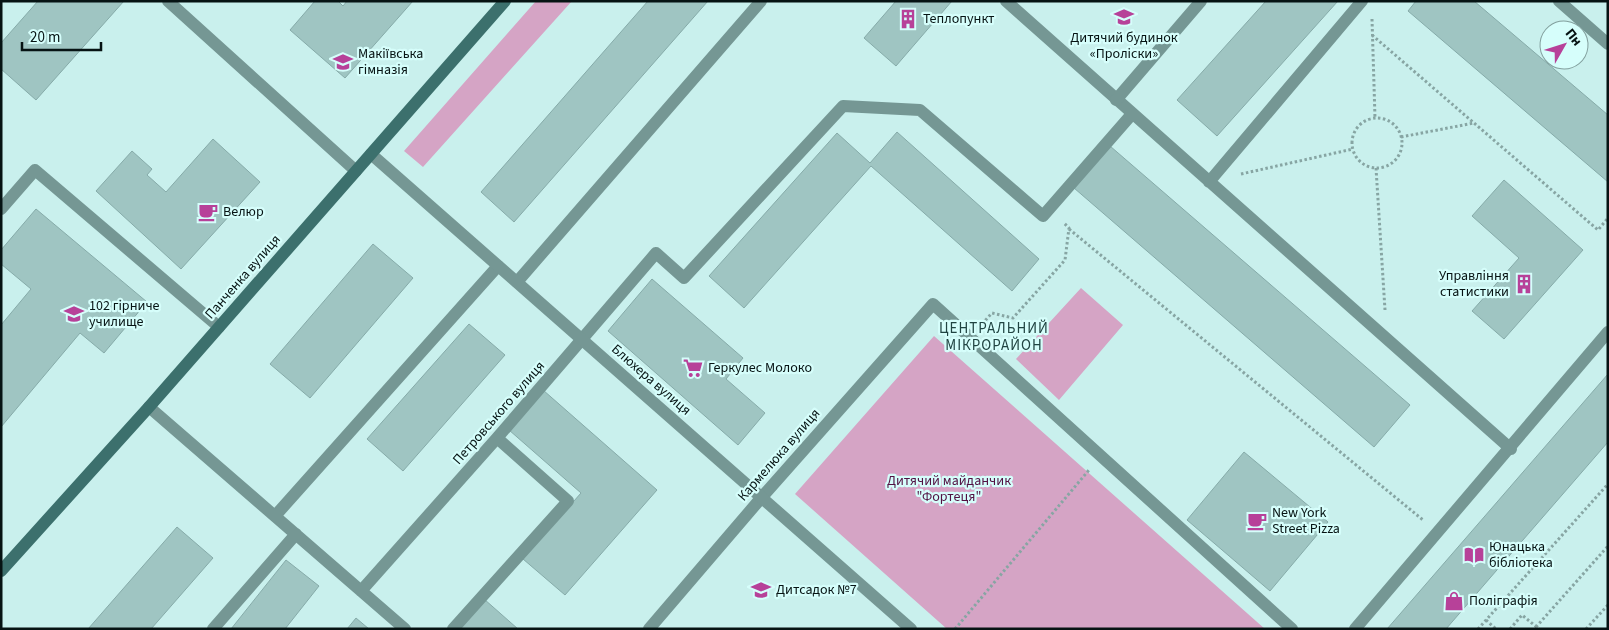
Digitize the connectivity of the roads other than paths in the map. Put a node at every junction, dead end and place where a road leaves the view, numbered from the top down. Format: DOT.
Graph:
graph roads {
  1 [pos="168,1"];
  2 [pos="505,1"];
  3 [pos="761,1"];
  4 [pos="1006,1"];
  5 [pos="1202,1"];
  6 [pos="1362,1"];
  7 [pos="1559,1"];
  8 [pos="1608,44"];
  9 [pos="1116,100"];
  10 [pos="1132,114"];
  11 [pos="371,154"];
  12 [pos="356,171"];
  13 [pos="1208,182"];
  14 [pos="1,209"];
  15 [pos="498,266"];
  16 [pos="517,282"];
  17 [pos="219,328"];
  18 [pos="1608,332"];
  19 [pos="583,340"];
  20 [pos="149,407"];
  21 [pos="497,438"];
  22 [pos="1511,449"];
  23 [pos="762,497"];
  24 [pos="275,516"];
  25 [pos="296,534"];
  26 [pos="1,571"];
  27 [pos="361,591"];
  28 [pos="213,629"];
  29 [pos="405,629"];
  30 [pos="453,629"];
  31 [pos="649,629"];
  32 [pos="911,629"];
  33 [pos="1292,629"];
  34 [pos="1355,629"];
  1 -- 12 [label="street"];
  2 -- 11 [label="street, Панченка вулиця"];
  3 -- 16 [label="street"];
  4 -- 9 [label="street"];
  5 -- 9 [label="street"];
  6 -- 13 [label="street"];
  7 -- 8 [label="street"];
  9 -- 10 [label="street"];
  10 -- 13 [label="street"];
  10 -- 19 [label="street, Петровського вулиця"];
  11 -- 12 [label="street, Панченка вулиця"];
  11 -- 15 [label="street, Блюхера вулиця"];
  12 -- 17 [label="street, Панченка вулиця"];
  13 -- 22 [label="street"];
  14 -- 17 [label="street"];
  15 -- 16 [label="street, Блюхера вулиця"];
  15 -- 24 [label="street"];
  16 -- 19 [label="street, Блюхера вулиця"];
  17 -- 20 [label="street, Панченка вулиця"];
  18 -- 22 [label="street"];
  19 -- 21 [label="street, Петровського вулиця"];
  19 -- 23 [label="street, Блюхера вулиця"];
  20 -- 24 [label="street"];
  20 -- 26 [label="street, Панченка вулиця"];
  21 -- 27 [label="street, Петровського вулиця"];
  21 -- 30 [label="street"];
  22 -- 34 [label="street"];
  23 -- 31 [label="street, Кармелюка вулиця"];
  23 -- 32 [label="street, Блюхера вулиця"];
  23 -- 33 [label="street, Кармелюка вулиця"];
  24 -- 25 [label="street"];
  25 -- 27 [label="street"];
  25 -- 28 [label="street"];
  27 -- 29 [label="street"];
}
